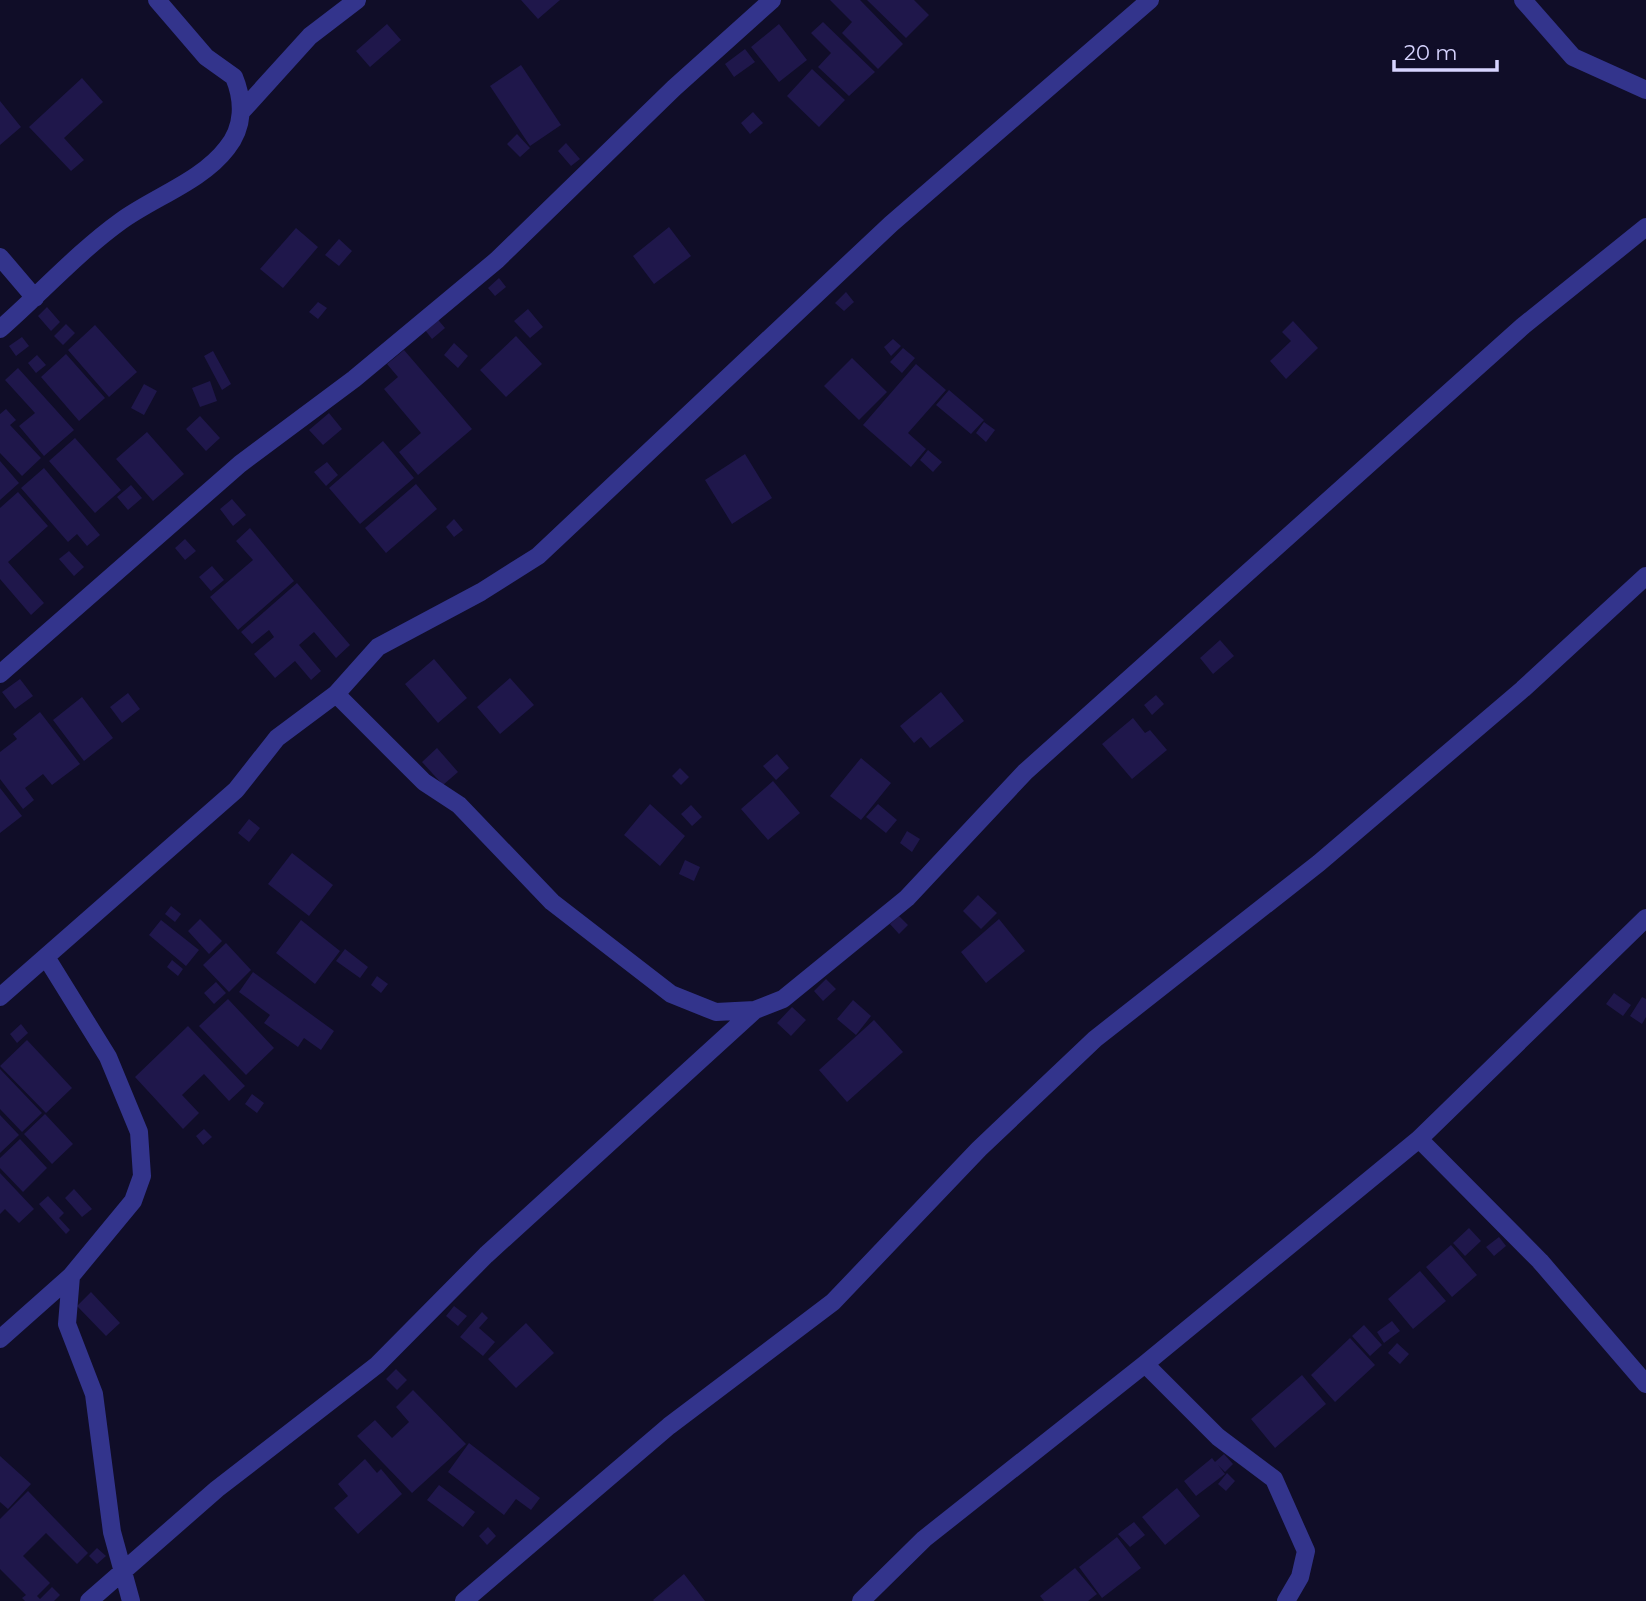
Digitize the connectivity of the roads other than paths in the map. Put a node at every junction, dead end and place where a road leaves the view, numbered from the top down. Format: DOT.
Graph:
graph roads {
  1 [pos="157,0"];
  2 [pos="357,0"];
  3 [pos="772,0"];
  4 [pos="1150,0"];
  5 [pos="1523,0"];
  6 [pos="1646,90"];
  7 [pos="242,111"];
  8 [pos="1646,227"];
  9 [pos="0,257"];
  10 [pos="35,298"];
  11 [pos="0,329"];
  12 [pos="1646,576"];
  13 [pos="0,674"];
  14 [pos="336,694"];
  15 [pos="1646,918"];
  16 [pos="46,957"];
  17 [pos="0,997"];
  18 [pos="755,1010"];
  19 [pos="1419,1139"];
  20 [pos="71,1276"];
  21 [pos="0,1339"];
  22 [pos="1145,1364"];
  23 [pos="1646,1384"];
  24 [pos="124,1573"];
  25 [pos="89,1601"];
  26 [pos="131,1601"];
  27 [pos="464,1601"];
  28 [pos="860,1601"];
  29 [pos="1286,1601"];
  1 -- 7 [label="street"];
  2 -- 7 [label="street"];
  3 -- 13 [label="street"];
  4 -- 14 [label="street"];
  5 -- 6 [label="street"];
  7 -- 10 [label="street"];
  8 -- 18 [label="street"];
  9 -- 10 [label="street"];
  10 -- 11 [label="street"];
  12 -- 27 [label="street"];
  14 -- 16 [label="street"];
  14 -- 18 [label="street"];
  15 -- 19 [label="street"];
  16 -- 17 [label="street"];
  16 -- 20 [label="street"];
  18 -- 24 [label="street"];
  19 -- 22 [label="street"];
  19 -- 23 [label="street"];
  20 -- 21 [label="street"];
  20 -- 24 [label="street"];
  22 -- 28 [label="street"];
  22 -- 29 [label="street"];
  24 -- 25 [label="street"];
  24 -- 26 [label="street"];
}
